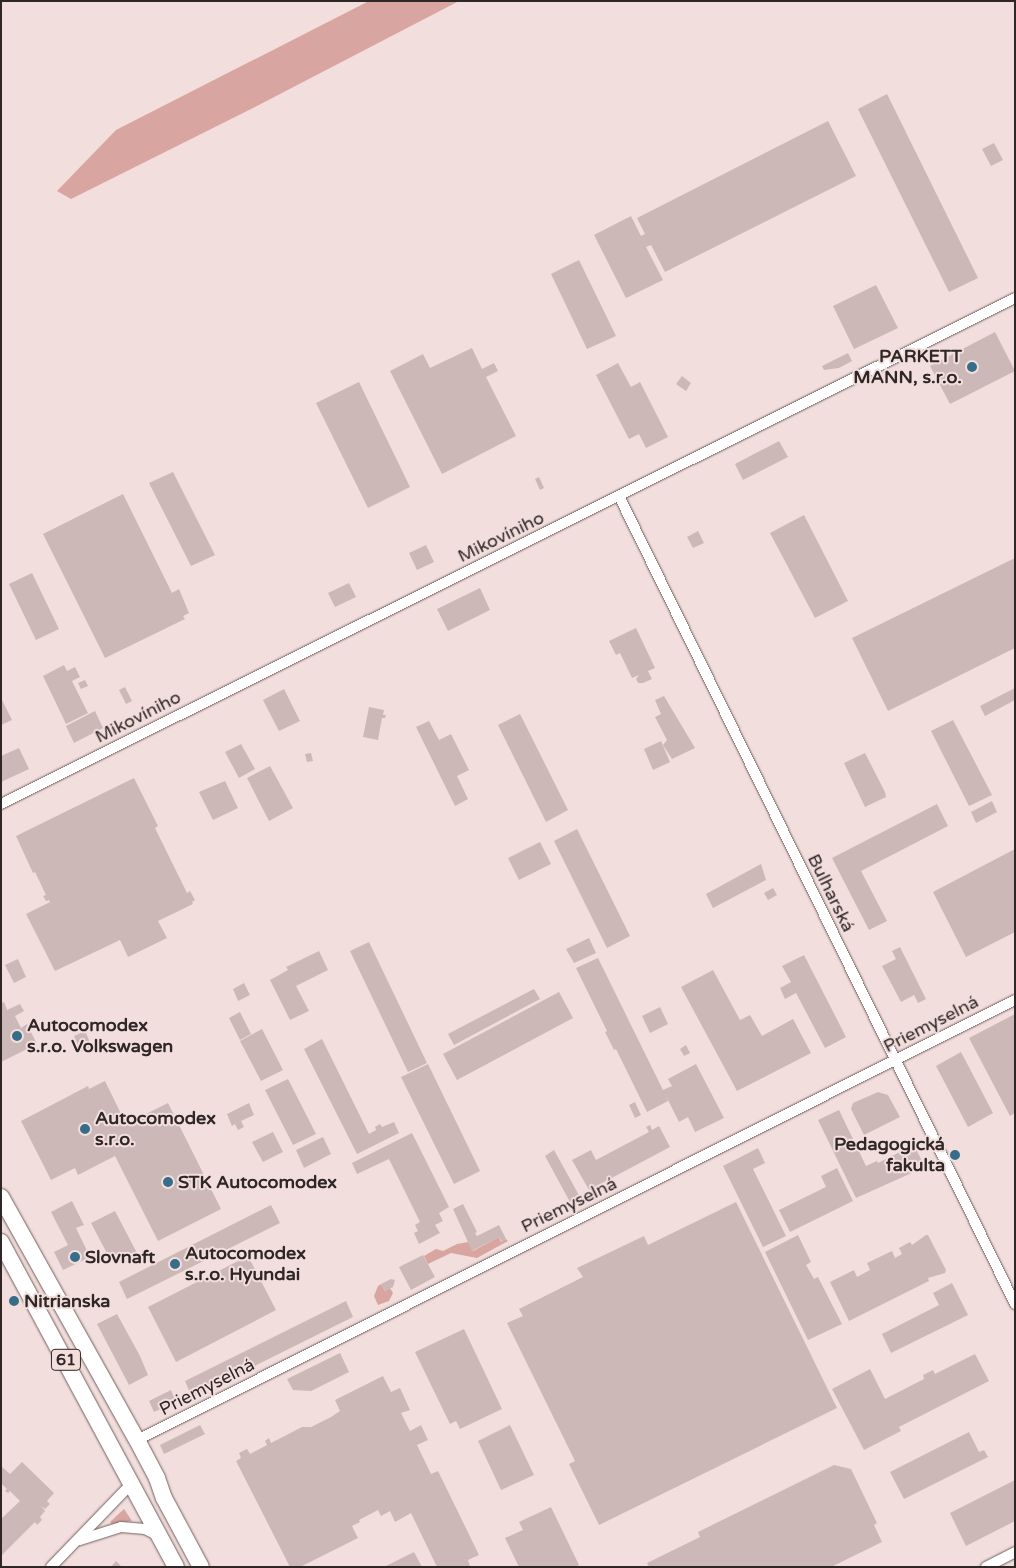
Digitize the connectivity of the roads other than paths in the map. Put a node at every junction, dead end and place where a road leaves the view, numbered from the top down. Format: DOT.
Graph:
graph roads {
  1 [pos="1015,298"];
  2 [pos="619,496"];
  3 [pos="1,804"];
  4 [pos="1015,1000"];
  5 [pos="895,1061"];
  6 [pos="1,1197"];
  7 [pos="1,1242"];
  8 [pos="1015,1304"];
  9 [pos="110,1440"];
  10 [pos="137,1440"];
  11 [pos="132,1483"];
  12 [pos="160,1491"];
  13 [pos="159,1536"];
  14 [pos="79,1540"];
  15 [pos="1015,1552"];
  16 [pos="51,1567"];
  17 [pos="176,1567"];
  18 [pos="201,1567"];
  19 [pos="986,1567"];
  1 -- 2 [label="street, Mikovíniho"];
  2 -- 3 [label="street, Mikovíniho"];
  2 -- 5 [label="street, Bulharská"];
  4 -- 5 [label="street, Priemyselná"];
  5 -- 8 [label="street, Bulharská"];
  5 -- 10 [label="street, Priemyselná"];
  6 -- 10 [label="main road, 61"];
  7 -- 9 [label="main road, 61"];
  9 -- 10 [label="main road"];
  9 -- 11 [label="main road, 61"];
  10 -- 11 [label="main road"];
  10 -- 12 [label="main road, 61"];
  11 -- 12 [label="main road"];
  11 -- 13 [label="main road, 61"];
  11 -- 14 [label="street"];
  12 -- 18 [label="main road, 61"];
  13 -- 14 [label="street"];
  13 -- 17 [label="main road, 61"];
  14 -- 16 [label="street"];
  15 -- 19 [label="street"];
}
